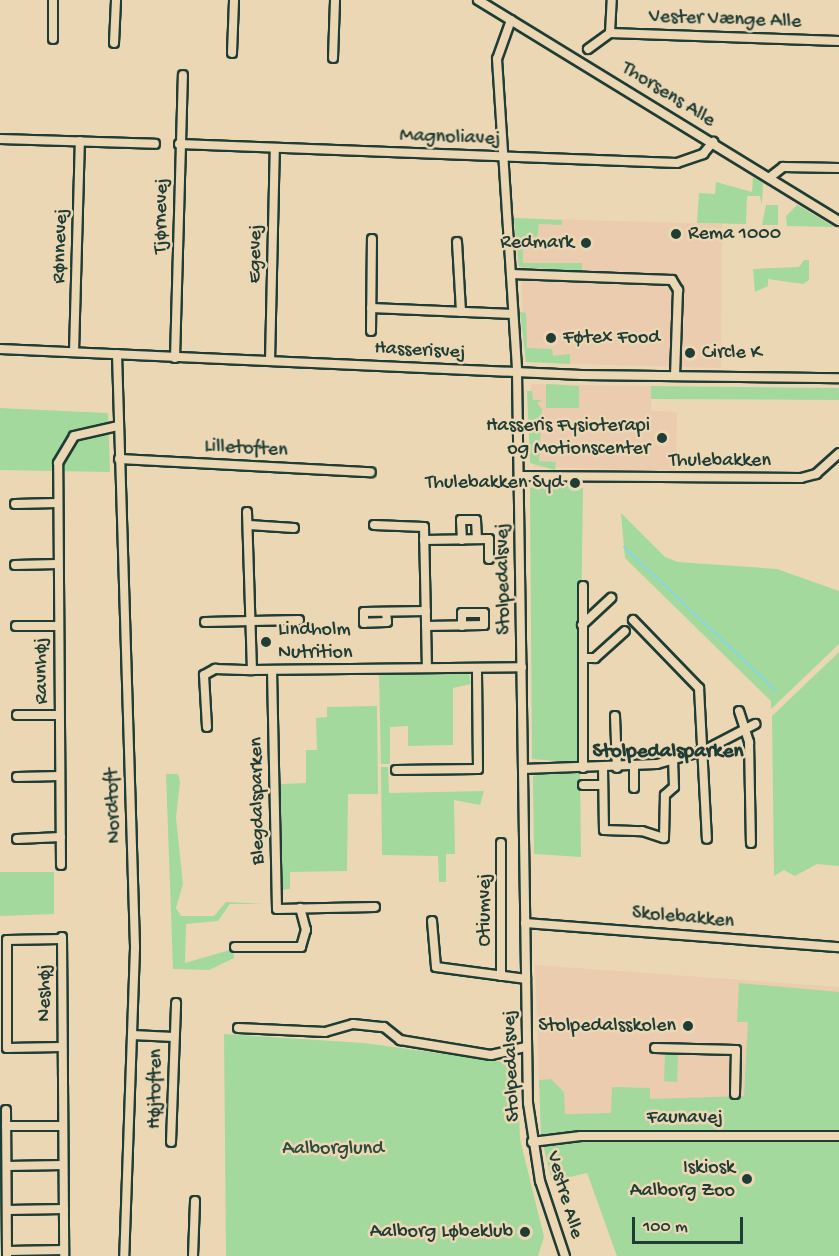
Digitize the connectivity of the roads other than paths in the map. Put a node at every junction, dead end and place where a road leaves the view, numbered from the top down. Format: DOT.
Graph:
graph roads {
  1 [pos="53,0"];
  2 [pos="116,0"];
  3 [pos="234,0"];
  4 [pos="335,0"];
  5 [pos="478,0"];
  6 [pos="612,0"];
  7 [pos="511,20"];
  8 [pos="610,33"];
  9 [pos="52,39"];
  10 [pos="839,41"];
  11 [pos="114,43"];
  12 [pos="588,49"];
  13 [pos="232,53"];
  14 [pos="333,58"];
  15 [pos="183,75"];
  16 [pos="0,139"];
  17 [pos="80,141"];
  18 [pos="713,142"];
  19 [pos="155,144"];
  20 [pos="179,144"];
  21 [pos="275,148"];
  22 [pos="502,156"];
  23 [pos="839,168"];
  24 [pos="769,178"];
  25 [pos="839,221"];
  26 [pos="372,239"];
  27 [pos="457,242"];
  28 [pos="511,274"];
  29 [pos="371,308"];
  30 [pos="461,312"];
  31 [pos="513,314"];
  32 [pos="371,331"];
  33 [pos="0,349"];
  34 [pos="74,352"];
  35 [pos="117,354"];
  36 [pos="175,357"];
  37 [pos="270,361"];
  38 [pos="517,372"];
  39 [pos="675,376"];
  40 [pos="839,378"];
  41 [pos="118,426"];
  42 [pos="839,453"];
  43 [pos="119,459"];
  44 [pos="370,471"];
  45 [pos="520,476"];
  46 [pos="57,503"];
  47 [pos="15,504"];
  48 [pos="247,512"];
  49 [pos="249,525"];
  50 [pos="374,525"];
  51 [pos="294,528"];
  52 [pos="477,539"];
  53 [pos="424,540"];
  54 [pos="462,540"];
  55 [pos="489,560"];
  56 [pos="58,564"];
  57 [pos="15,565"];
  58 [pos="583,586"];
  59 [pos="611,598"];
  60 [pos="426,611"];
  61 [pos="386,612"];
  62 [pos="251,618"];
  63 [pos="299,620"];
  64 [pos="633,620"];
  65 [pos="205,622"];
  66 [pos="582,625"];
  67 [pos="58,626"];
  68 [pos="426,626"];
  69 [pos="462,626"];
  70 [pos="16,627"];
  71 [pos="625,631"];
  72 [pos="583,658"];
  73 [pos="522,667"];
  74 [pos="427,668"];
  75 [pos="477,668"];
  76 [pos="252,670"];
  77 [pos="272,670"];
  78 [pos="739,711"];
  79 [pos="16,715"];
  80 [pos="59,715"];
  81 [pos="615,716"];
  82 [pos="755,724"];
  83 [pos="207,726"];
  84 [pos="744,730"];
  85 [pos="703,751"];
  86 [pos="674,760"];
  87 [pos="634,767"];
  88 [pos="583,768"];
  89 [pos="603,768"];
  90 [pos="617,768"];
  91 [pos="523,769"];
  92 [pos="396,770"];
  93 [pos="60,776"];
  94 [pos="17,777"];
  95 [pos="603,784"];
  96 [pos="583,785"];
  97 [pos="634,788"];
  98 [pos="61,837"];
  99 [pos="17,839"];
  100 [pos="707,839"];
  101 [pos="501,843"];
  102 [pos="751,843"];
  103 [pos="61,865"];
  104 [pos="375,907"];
  105 [pos="300,908"];
  106 [pos="432,921"];
  107 [pos="525,923"];
  108 [pos="235,947"];
  109 [pos="839,947"];
  110 [pos="501,976"];
  111 [pos="526,979"];
  112 [pos="176,1003"];
  113 [pos="238,1028"];
  114 [pos="132,1035"];
  115 [pos="174,1036"];
  116 [pos="62,1047"];
  117 [pos="527,1047"];
  118 [pos="655,1048"];
  119 [pos="735,1094"];
  120 [pos="6,1110"];
  121 [pos="63,1125"];
  122 [pos="6,1126"];
  123 [pos="839,1136"];
  124 [pos="171,1142"];
  125 [pos="532,1142"];
  126 [pos="63,1165"];
  127 [pos="7,1166"];
  128 [pos="195,1201"];
  129 [pos="64,1209"];
  130 [pos="7,1210"];
  131 [pos="64,1253"];
  132 [pos="7,1254"];
  133 [pos="124,1256"];
  134 [pos="193,1256"];
  135 [pos="565,1256"];
  1 -- 9 [label="street"];
  2 -- 11 [label="street"];
  3 -- 13 [label="street"];
  4 -- 14 [label="street"];
  5 -- 7 [label="street, Thorsens Alle"];
  6 -- 8 [label="street"];
  7 -- 18 [label="street, Thorsens Alle"];
  7 -- 22 [label="street, Stolpedalsvej"];
  8 -- 10 [label="street, Vester Vænge Alle"];
  8 -- 12 [label="street"];
  15 -- 20 [label="street, Tjørnevej"];
  16 -- 17 [label="street"];
  17 -- 19 [label="street"];
  17 -- 34 [label="street, Rønnevej"];
  18 -- 22 [label="street, Magnoliavej"];
  18 -- 24 [label="street, Thorsens Alle"];
  20 -- 21 [label="street, Magnoliavej"];
  20 -- 36 [label="street, Tjørnevej"];
  21 -- 22 [label="street, Magnoliavej"];
  21 -- 37 [label="street, Egevej"];
  22 -- 28 [label="street, Stolpedalsvej"];
  23 -- 24 [label="street"];
  24 -- 25 [label="street, Thorsens Alle"];
  26 -- 29 [label="street"];
  27 -- 30 [label="street"];
  28 -- 31 [label="street, Stolpedalsvej"];
  28 -- 39 [label="street"];
  29 -- 30 [label="street"];
  29 -- 32 [label="street"];
  30 -- 31 [label="street"];
  31 -- 38 [label="street, Stolpedalsvej"];
  33 -- 34 [label="street, Hasserisvej"];
  34 -- 35 [label="street, Hasserisvej"];
  35 -- 36 [label="street, Hasserisvej"];
  35 -- 41 [label="street, Nordtoft"];
  36 -- 37 [label="street, Hasserisvej"];
  37 -- 38 [label="street, Hasserisvej"];
  38 -- 39 [label="street, Hasserisvej"];
  38 -- 45 [label="street, Stolpedalsvej"];
  39 -- 40 [label="street, Hasserisvej"];
  41 -- 43 [label="street, Nordtoft"];
  41 -- 46 [label="street, Ravnhøj"];
  42 -- 45 [label="street, Thulebakken"];
  43 -- 44 [label="street, Lilletoften"];
  43 -- 114 [label="street, Nordtoft"];
  45 -- 73 [label="street, Stolpedalsvej"];
  46 -- 47 [label="street"];
  46 -- 56 [label="street, Ravnhøj"];
  48 -- 49 [label="street"];
  49 -- 51 [label="street"];
  49 -- 62 [label="street"];
  50 -- 53 [label="street"];
  52 -- 54 [label="street"];
  52 -- 54 [label="street"];
  52 -- 55 [label="street"];
  53 -- 54 [label="street"];
  53 -- 60 [label="street"];
  56 -- 57 [label="street"];
  56 -- 67 [label="street, Ravnhøj"];
  58 -- 66 [label="street"];
  59 -- 66 [label="street"];
  60 -- 61 [label="street"];
  60 -- 68 [label="street"];
  62 -- 63 [label="street"];
  62 -- 65 [label="street"];
  62 -- 76 [label="street"];
  64 -- 85 [label="street"];
  66 -- 72 [label="street"];
  67 -- 70 [label="street, Ravnhøj"];
  67 -- 80 [label="street, Ravnhøj"];
  68 -- 69 [label="street"];
  68 -- 74 [label="street"];
  71 -- 72 [label="street"];
  72 -- 88 [label="street"];
  73 -- 75 [label="street"];
  73 -- 91 [label="street, Stolpedalsvej"];
  74 -- 75 [label="street"];
  74 -- 77 [label="street"];
  75 -- 92 [label="street"];
  76 -- 77 [label="street"];
  76 -- 83 [label="street"];
  77 -- 105 [label="street, Blegdalsparken"];
  78 -- 84 [label="street"];
  79 -- 80 [label="street, Ravnhøj"];
  80 -- 93 [label="street, Ravnhøj"];
  81 -- 90 [label="street"];
  82 -- 84 [label="street"];
  84 -- 85 [label="street"];
  84 -- 102 [label="street"];
  85 -- 86 [label="street"];
  85 -- 100 [label="street"];
  86 -- 87 [label="street"];
  86 -- 95 [label="street"];
  87 -- 90 [label="street"];
  87 -- 97 [label="street"];
  88 -- 89 [label="street"];
  88 -- 91 [label="street"];
  89 -- 90 [label="street"];
  89 -- 95 [label="street"];
  91 -- 107 [label="street, Stolpedalsvej"];
  93 -- 94 [label="street"];
  93 -- 98 [label="street, Ravnhøj"];
  95 -- 96 [label="street"];
  98 -- 99 [label="street"];
  98 -- 103 [label="street, Ravnhøj"];
  101 -- 110 [label="street, Otiumvej"];
  104 -- 105 [label="street, Blegdalsparken"];
  105 -- 108 [label="street"];
  106 -- 110 [label="street, Otiumvej"];
  107 -- 109 [label="street, Skolebakken"];
  107 -- 111 [label="street, Stolpedalsvej"];
  110 -- 111 [label="street, Otiumvej"];
  111 -- 117 [label="street, Stolpedalsvej"];
  112 -- 115 [label="street, Højtoften"];
  113 -- 117 [label="street"];
  114 -- 115 [label="street, Højtoften"];
  114 -- 133 [label="street, Nordtoft"];
  115 -- 124 [label="street, Højtoften"];
  116 -- 116 [label="street, Neshøj"];
  116 -- 121 [label="street, Neshøj"];
  117 -- 125 [label="street, Stolpedalsvej"];
  118 -- 119 [label="street"];
  120 -- 122 [label="street, Neshøj"];
  121 -- 122 [label="street"];
  121 -- 126 [label="street, Neshøj"];
  122 -- 127 [label="street, Neshøj"];
  123 -- 125 [label="street, Faunavej"];
  125 -- 135 [label="street, Vestre Alle"];
  126 -- 127 [label="street"];
  126 -- 129 [label="street, Neshøj"];
  127 -- 130 [label="street, Neshøj"];
  128 -- 134 [label="street"];
  129 -- 130 [label="street"];
  129 -- 131 [label="street, Neshøj"];
  130 -- 132 [label="street, Neshøj"];
  131 -- 132 [label="street, Neshøj"];
}
